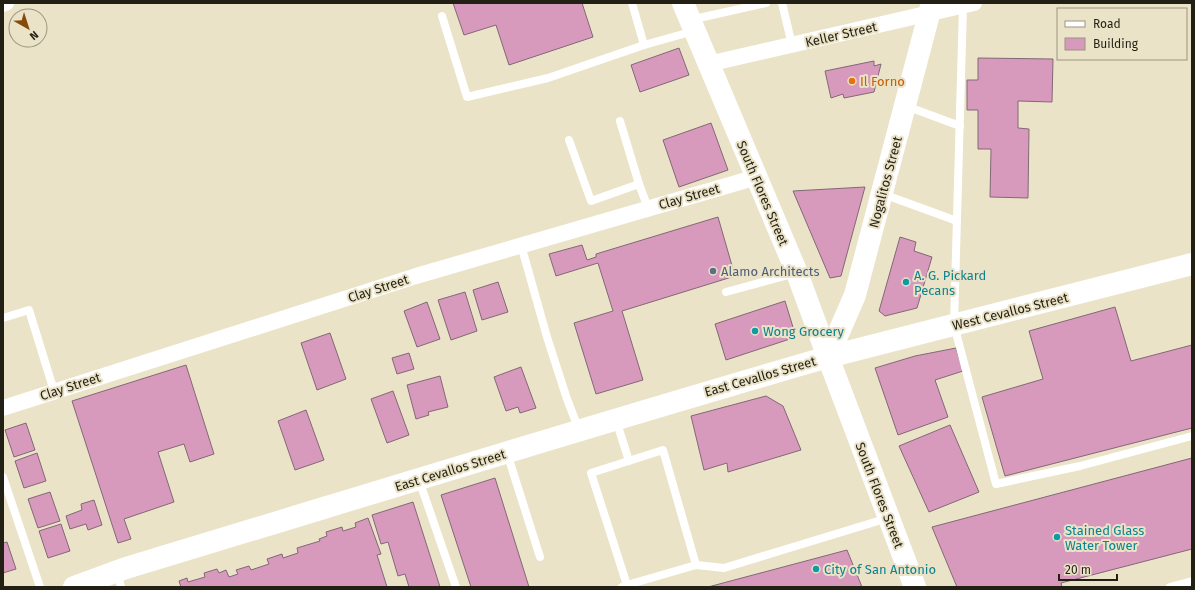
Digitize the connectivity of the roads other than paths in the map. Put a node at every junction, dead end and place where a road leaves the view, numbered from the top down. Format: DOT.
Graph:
graph roads {
  1 [pos="6,3"];
  2 [pos="632,3"];
  3 [pos="766,3"];
  4 [pos="782,3"];
  5 [pos="3,4"];
  6 [pos="968,4"];
  7 [pos="931,8"];
  8 [pos="442,16"];
  9 [pos="689,18"];
  10 [pos="644,45"];
  11 [pos="792,45"];
  12 [pos="708,64"];
  13 [pos="905,106"];
  14 [pos="620,121"];
  15 [pos="960,126"];
  16 [pos="569,140"];
  17 [pos="757,177"];
  18 [pos="639,184"];
  19 [pos="882,193"];
  20 [pos="648,208"];
  21 [pos="957,221"];
  22 [pos="521,245"];
  23 [pos="1192,264"];
  24 [pos="797,273"];
  25 [pos="726,292"];
  26 [pos="3,318"];
  27 [pos="954,325"];
  28 [pos="828,357"];
  29 [pos="54,391"];
  30 [pos="3,408"];
  31 [pos="616,419"];
  32 [pos="579,431"];
  33 [pos="1192,436"];
  34 [pos="507,452"];
  35 [pos="629,461"];
  36 [pos="3,477"];
  37 [pos="419,479"];
  38 [pos="889,518"];
  39 [pos="540,557"];
  40 [pos="696,565"];
  41 [pos="119,579"];
  42 [pos="1191,583"];
  43 [pos="624,586"];
  44 [pos="40,587"];
  45 [pos="74,587"];
  46 [pos="456,587"];
  47 [pos="915,587"];
  48 [pos="1170,587"];
  1 -- 5 [label="street"];
  2 -- 10 [label="lane"];
  3 -- 9 [label="lane"];
  4 -- 11 [label="lane"];
  6 -- 7 [label="street, Keller Street"];
  6 -- 15 [label="lane"];
  7 -- 11 [label="street, Keller Street"];
  7 -- 13 [label="street, Nogalitos Street"];
  8 -- 10 [label="lane"];
  9 -- 10 [label="lane"];
  9 -- 12 [label="street, South Flores Street"];
  11 -- 12 [label="street, Keller Street"];
  12 -- 17 [label="street, South Flores Street"];
  13 -- 15 [label="lane"];
  13 -- 19 [label="street, Nogalitos Street"];
  14 -- 18 [label="lane"];
  15 -- 21 [label="lane"];
  16 -- 18 [label="lane"];
  17 -- 20 [label="street, Clay Street"];
  17 -- 24 [label="street, South Flores Street"];
  18 -- 20 [label="lane"];
  19 -- 21 [label="lane"];
  19 -- 28 [label="street, Nogalitos Street"];
  20 -- 22 [label="street, Clay Street"];
  21 -- 27 [label="lane"];
  22 -- 29 [label="street, Clay Street"];
  22 -- 32 [label="lane"];
  23 -- 27 [label="street, West Cevallos Street"];
  24 -- 25 [label="lane"];
  24 -- 28 [label="street, South Flores Street"];
  26 -- 29 [label="lane"];
  27 -- 28 [label="street, West Cevallos Street"];
  27 -- 33 [label="lane"];
  28 -- 31 [label="street, East Cevallos Street"];
  28 -- 38 [label="street, South Flores Street"];
  29 -- 30 [label="street, Clay Street"];
  31 -- 32 [label="street, East Cevallos Street"];
  31 -- 35 [label="lane"];
  32 -- 34 [label="street, East Cevallos Street"];
  34 -- 37 [label="street, East Cevallos Street"];
  34 -- 39 [label="lane"];
  35 -- 40 [label="lane"];
  35 -- 43 [label="lane"];
  36 -- 44 [label="lane"];
  37 -- 41 [label="street, East Cevallos Street"];
  37 -- 46 [label="lane"];
  38 -- 40 [label="lane"];
  38 -- 47 [label="street, South Flores Street"];
  40 -- 43 [label="lane"];
  41 -- 45 [label="street, East Cevallos Street"];
  42 -- 48 [label="lane"];
}
